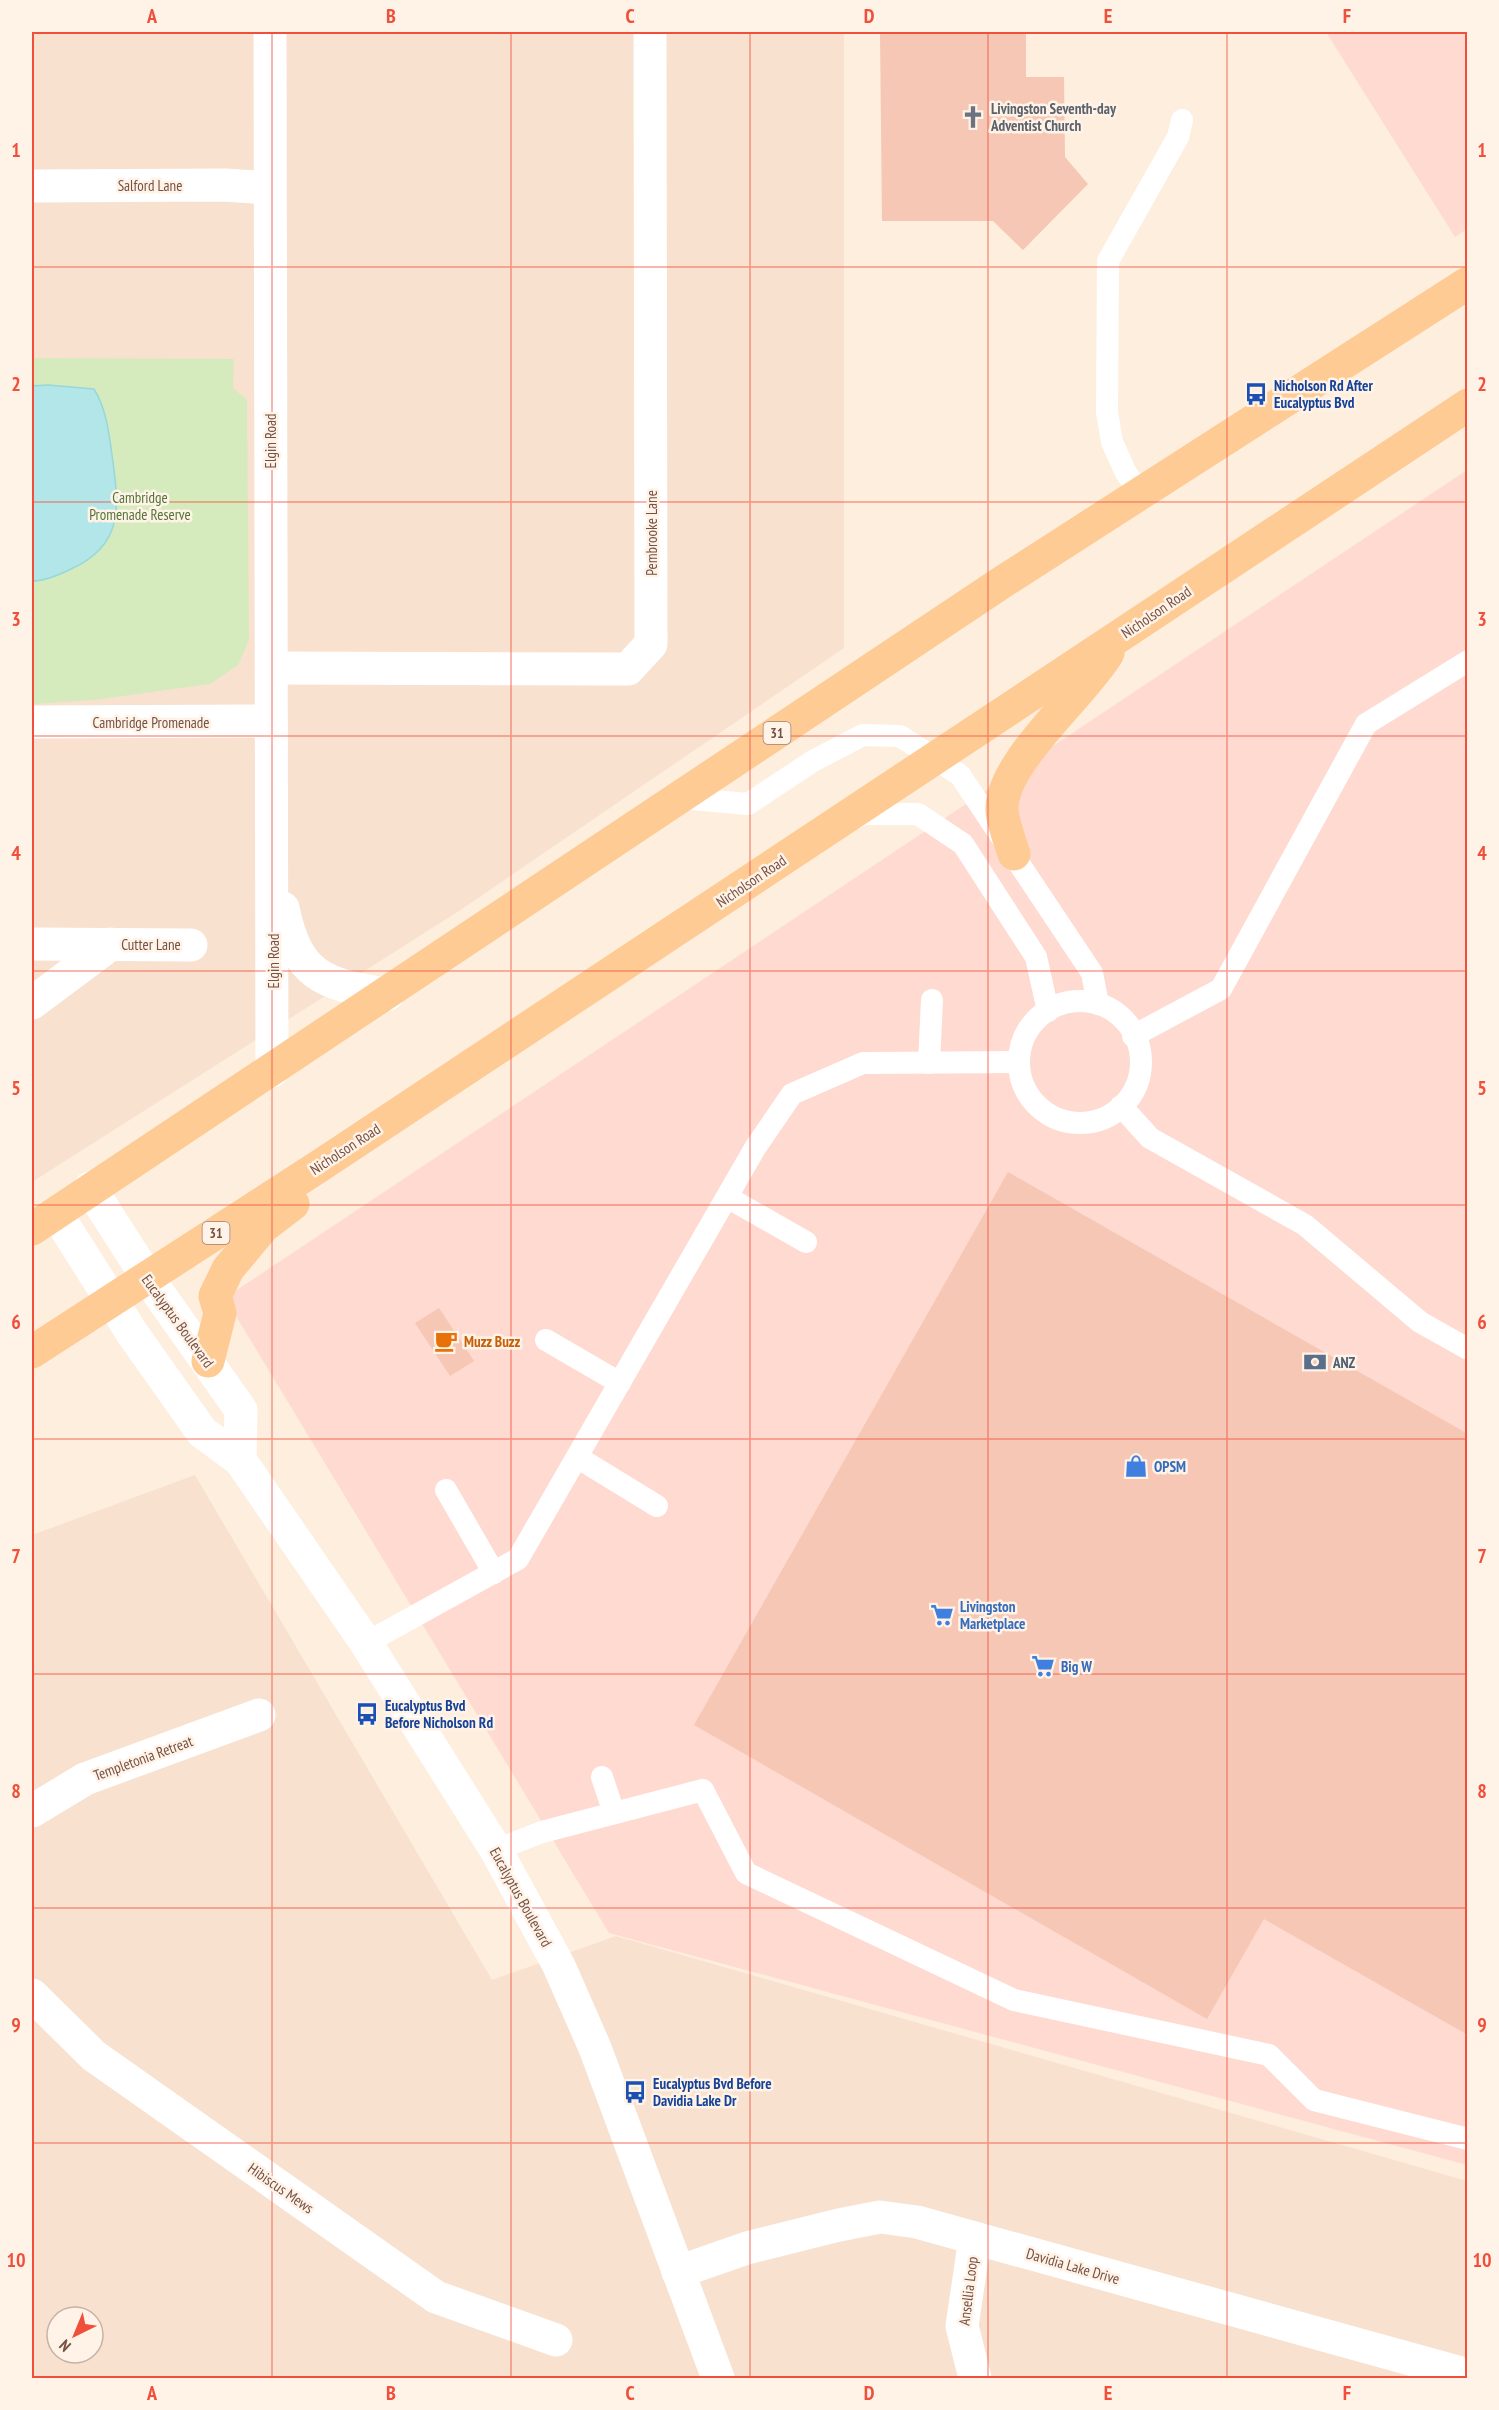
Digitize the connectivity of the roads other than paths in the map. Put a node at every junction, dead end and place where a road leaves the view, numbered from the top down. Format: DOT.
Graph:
graph roads {
  1 [pos="270,32"];
  2 [pos="651,32"];
  3 [pos="1182,120"];
  4 [pos="32,186"];
  5 [pos="269,188"];
  6 [pos="1467,283"];
  7 [pos="1467,405"];
  8 [pos="1467,432"];
  9 [pos="1423,434"];
  10 [pos="1140,493"];
  11 [pos="1117,638"];
  12 [pos="1467,661"];
  13 [pos="272,668"];
  14 [pos="32,722"];
  15 [pos="271,722"];
  16 [pos="935,758"];
  17 [pos="680,798"];
  18 [pos="826,831"];
  19 [pos="273,850"];
  20 [pos="1014,854"];
  21 [pos="32,944"];
  22 [pos="111,944"];
  23 [pos="191,945"];
  24 [pos="388,994"];
  25 [pos="932,1000"];
  26 [pos="32,1004"];
  27 [pos="1098,1004"];
  28 [pos="1048,1011"];
  29 [pos="1133,1036"];
  30 [pos="1019,1062"];
  31 [pos="929,1063"];
  32 [pos="272,1071"];
  33 [pos="1121,1106"];
  34 [pos="321,1165"];
  35 [pos="90,1188"];
  36 [pos="727,1197"];
  37 [pos="44,1221"];
  38 [pos="806,1242"];
  39 [pos="147,1277"];
  40 [pos="111,1301"];
  41 [pos="546,1340"];
  42 [pos="1467,1348"];
  43 [pos="32,1352"];
  44 [pos="208,1362"];
  45 [pos="620,1383"];
  46 [pos="577,1456"];
  47 [pos="240,1460"];
  48 [pos="446,1490"];
  49 [pos="657,1506"];
  50 [pos="494,1573"];
  51 [pos="366,1643"];
  52 [pos="259,1715"];
  53 [pos="602,1777"];
  54 [pos="32,1811"];
  55 [pos="614,1813"];
  56 [pos="496,1850"];
  57 [pos="32,1995"];
  58 [pos="1467,2139"];
  59 [pos="975,2238"];
  60 [pos="678,2271"];
  61 [pos="556,2340"];
  62 [pos="1460,2376"];
  63 [pos="718,2379"];
  64 [pos="975,2379"];
  1 -- 5 [label="street, Elgin Road"];
  2 -- 13 [label="street, Pembrooke Lane"];
  3 -- 10 [label="lane"];
  4 -- 5 [label="street, Salford Lane"];
  5 -- 13 [label="street, Elgin Road"];
  6 -- 10 [label="main road, 31"];
  7 -- 9 [label="main road, Nicholson Road / 31"];
  8 -- 9 [label="main road"];
  9 -- 11 [label="main road, Nicholson Road / 31"];
  10 -- 17 [label="main road, 31"];
  11 -- 16 [label="main road, Nicholson Road / 31"];
  11 -- 20 [label="main road"];
  12 -- 29 [label="lane"];
  13 -- 15 [label="street, Elgin Road"];
  14 -- 15 [label="street, Cambridge Promenade"];
  15 -- 19 [label="street, Elgin Road"];
  16 -- 17 [label="lane"];
  16 -- 18 [label="main road, Nicholson Road / 31"];
  16 -- 20 [label="lane"];
  17 -- 24 [label="main road, 31"];
  18 -- 28 [label="lane"];
  18 -- 34 [label="main road, Nicholson Road / 31"];
  19 -- 24 [label="street, Elgin Road"];
  19 -- 32 [label="street, Elgin Road"];
  20 -- 27 [label="lane"];
  21 -- 22 [label="street, Cutter Lane"];
  22 -- 23 [label="street, Cutter Lane"];
  22 -- 26 [label="street, Cutter Lane"];
  24 -- 32 [label="main road, 31"];
  25 -- 31 [label="lane"];
  27 -- 28 [label="lane"];
  27 -- 29 [label="lane"];
  28 -- 30 [label="lane"];
  29 -- 33 [label="lane"];
  30 -- 31 [label="lane"];
  30 -- 33 [label="lane"];
  31 -- 36 [label="lane"];
  32 -- 35 [label="main road, 31"];
  33 -- 42 [label="lane"];
  34 -- 39 [label="main road, Nicholson Road / 31"];
  34 -- 44 [label="main road"];
  35 -- 37 [label="main road, 31"];
  35 -- 39 [label="street, Eucalyptus Boulevard"];
  36 -- 38 [label="lane"];
  36 -- 45 [label="lane"];
  37 -- 40 [label="street, Eucalyptus Boulevard"];
  39 -- 40 [label="main road, Nicholson Road / 31"];
  39 -- 44 [label="street, Eucalyptus Boulevard"];
  40 -- 43 [label="main road, Nicholson Road / 31"];
  40 -- 47 [label="street, Eucalyptus Boulevard"];
  41 -- 45 [label="lane"];
  44 -- 47 [label="street, Eucalyptus Boulevard"];
  45 -- 46 [label="lane"];
  46 -- 49 [label="lane"];
  46 -- 50 [label="lane"];
  47 -- 51 [label="street, Eucalyptus Boulevard"];
  48 -- 50 [label="lane"];
  50 -- 51 [label="lane"];
  51 -- 56 [label="street, Eucalyptus Boulevard"];
  52 -- 54 [label="street, Templetonia Retreat"];
  53 -- 55 [label="lane"];
  55 -- 56 [label="lane"];
  55 -- 58 [label="lane"];
  56 -- 60 [label="street, Eucalyptus Boulevard"];
  57 -- 61 [label="street, Hibiscus Mews"];
  59 -- 60 [label="street, Davidia Lake Drive"];
  59 -- 62 [label="street, Davidia Lake Drive"];
  59 -- 64 [label="street, Ansellia Loop"];
  60 -- 63 [label="street, Eucalyptus Boulevard"];
}
